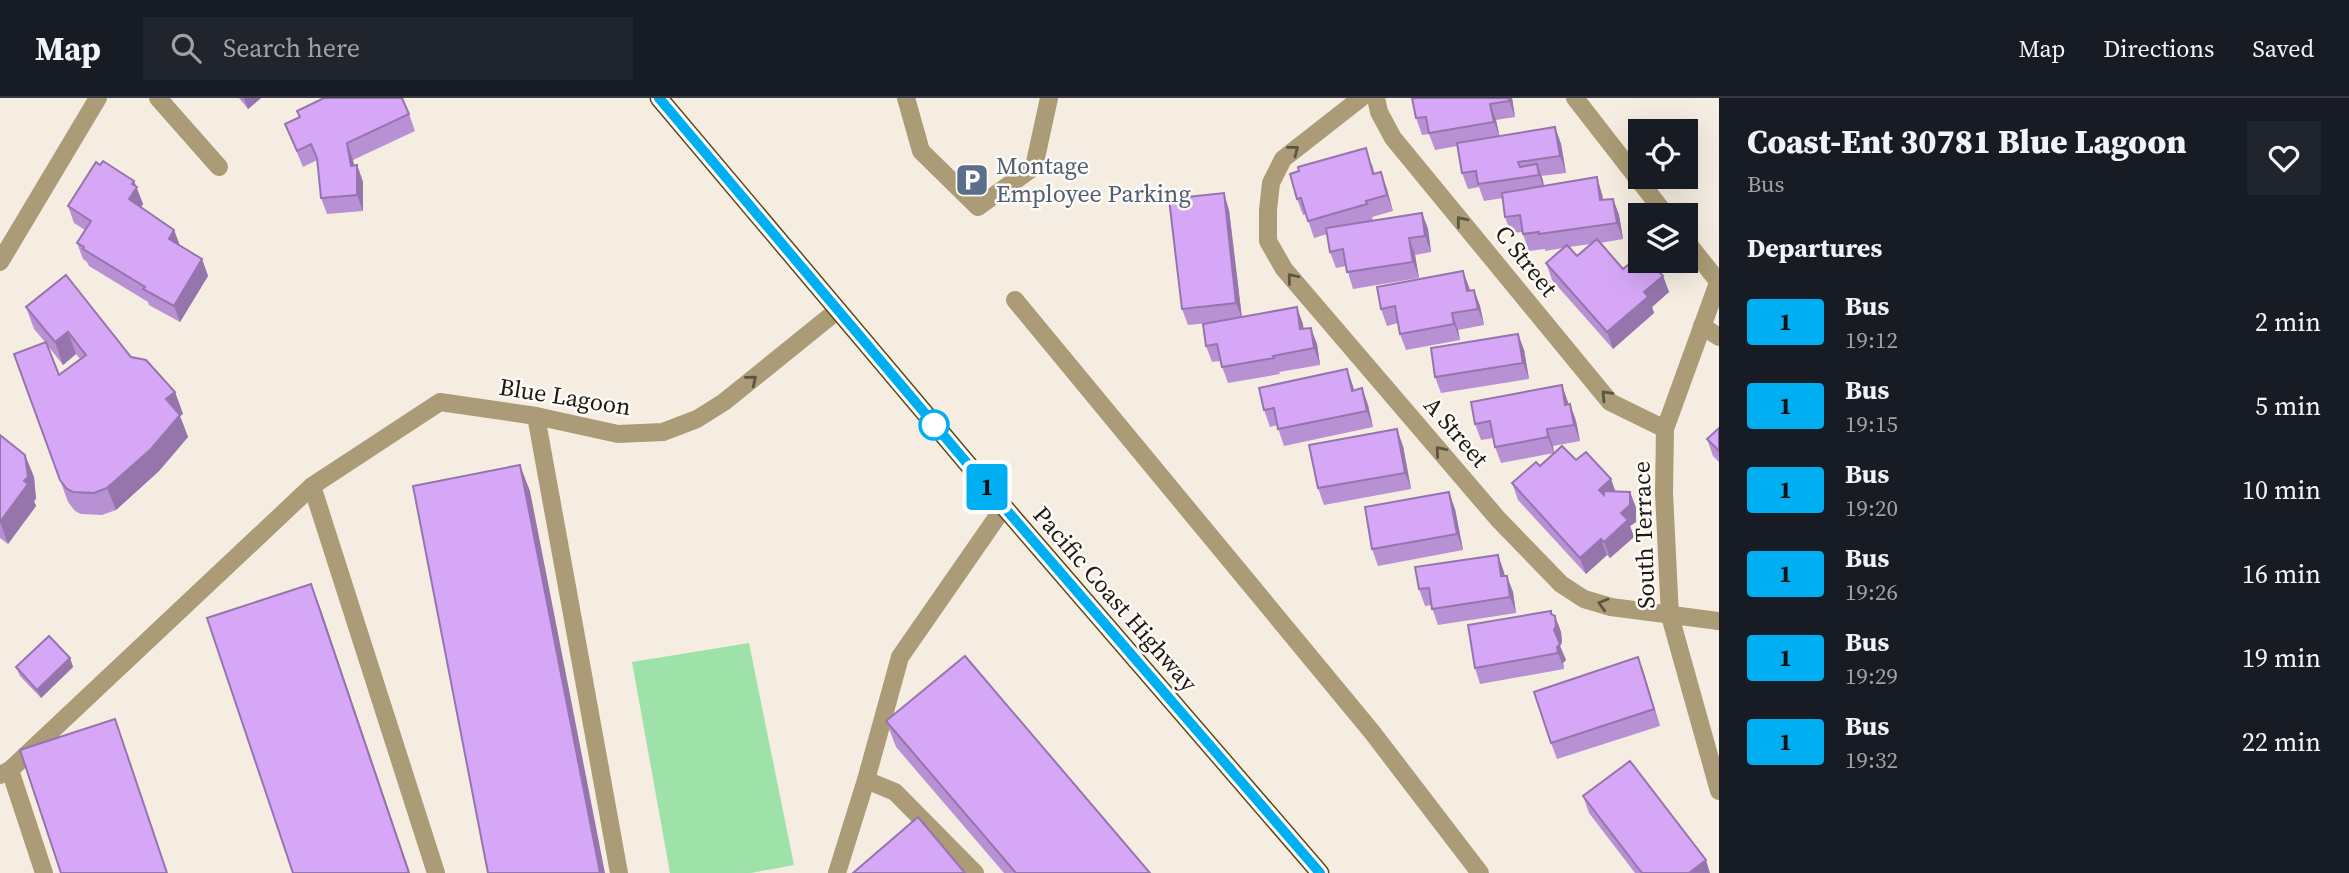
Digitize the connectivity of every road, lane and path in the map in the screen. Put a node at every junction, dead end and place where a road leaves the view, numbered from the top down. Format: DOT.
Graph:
graph roads {
  1 [pos="98,98"];
  2 [pos="158,98"];
  3 [pos="659,98"];
  4 [pos="906,98"];
  5 [pos="1049,98"];
  6 [pos="1361,98"];
  7 [pos="1376,98"];
  8 [pos="1575,98"];
  9 [pos="219,167"];
  10 [pos="1657,203"];
  11 [pos="1698,256"];
  12 [pos="0,262"];
  13 [pos="1718,281"];
  14 [pos="1015,300"];
  15 [pos="838,310"];
  16 [pos="1702,326"];
  17 [pos="1719,337"];
  18 [pos="536,416"];
  19 [pos="1665,429"];
  20 [pos="312,486"];
  21 [pos="1004,507"];
  22 [pos="1671,616"];
  23 [pos="1719,621"];
  24 [pos="5,772"];
  25 [pos="866,780"];
  26 [pos="1719,791"];
  27 [pos="44,873"];
  28 [pos="436,873"];
  29 [pos="619,873"];
  30 [pos="837,873"];
  31 [pos="975,873"];
  32 [pos="1320,873"];
  33 [pos="1480,873"];
  1 -- 12 [label="street"];
  2 -- 9 [label="street"];
  3 -- 15 [label="highway, Pacific Coast Highway"];
  4 -- 5 [label="street"];
  22 -- 6 [label="street, A Street, one-way"];
  19 -- 7 [label="street, C Street, one-way"];
  8 -- 10 [label="street"];
  11 -- 13 [label="street"];
  13 -- 16 [label="street, South Terrace"];
  14 -- 33 [label="street"];
  18 -- 15 [label="street, Blue Lagoon, one-way"];
  15 -- 21 [label="highway, Pacific Coast Highway"];
  16 -- 17 [label="street"];
  16 -- 19 [label="street, South Terrace"];
  18 -- 20 [label="street, Blue Lagoon"];
  18 -- 29 [label="street"];
  19 -- 22 [label="street, South Terrace"];
  20 -- 24 [label="street, Blue Lagoon"];
  20 -- 28 [label="street"];
  21 -- 25 [label="street"];
  21 -- 32 [label="highway, Pacific Coast Highway"];
  22 -- 23 [label="street, A Street"];
  22 -- 26 [label="street, South Terrace"];
  24 -- 27 [label="street"];
  25 -- 30 [label="street"];
  25 -- 31 [label="street"];
}
